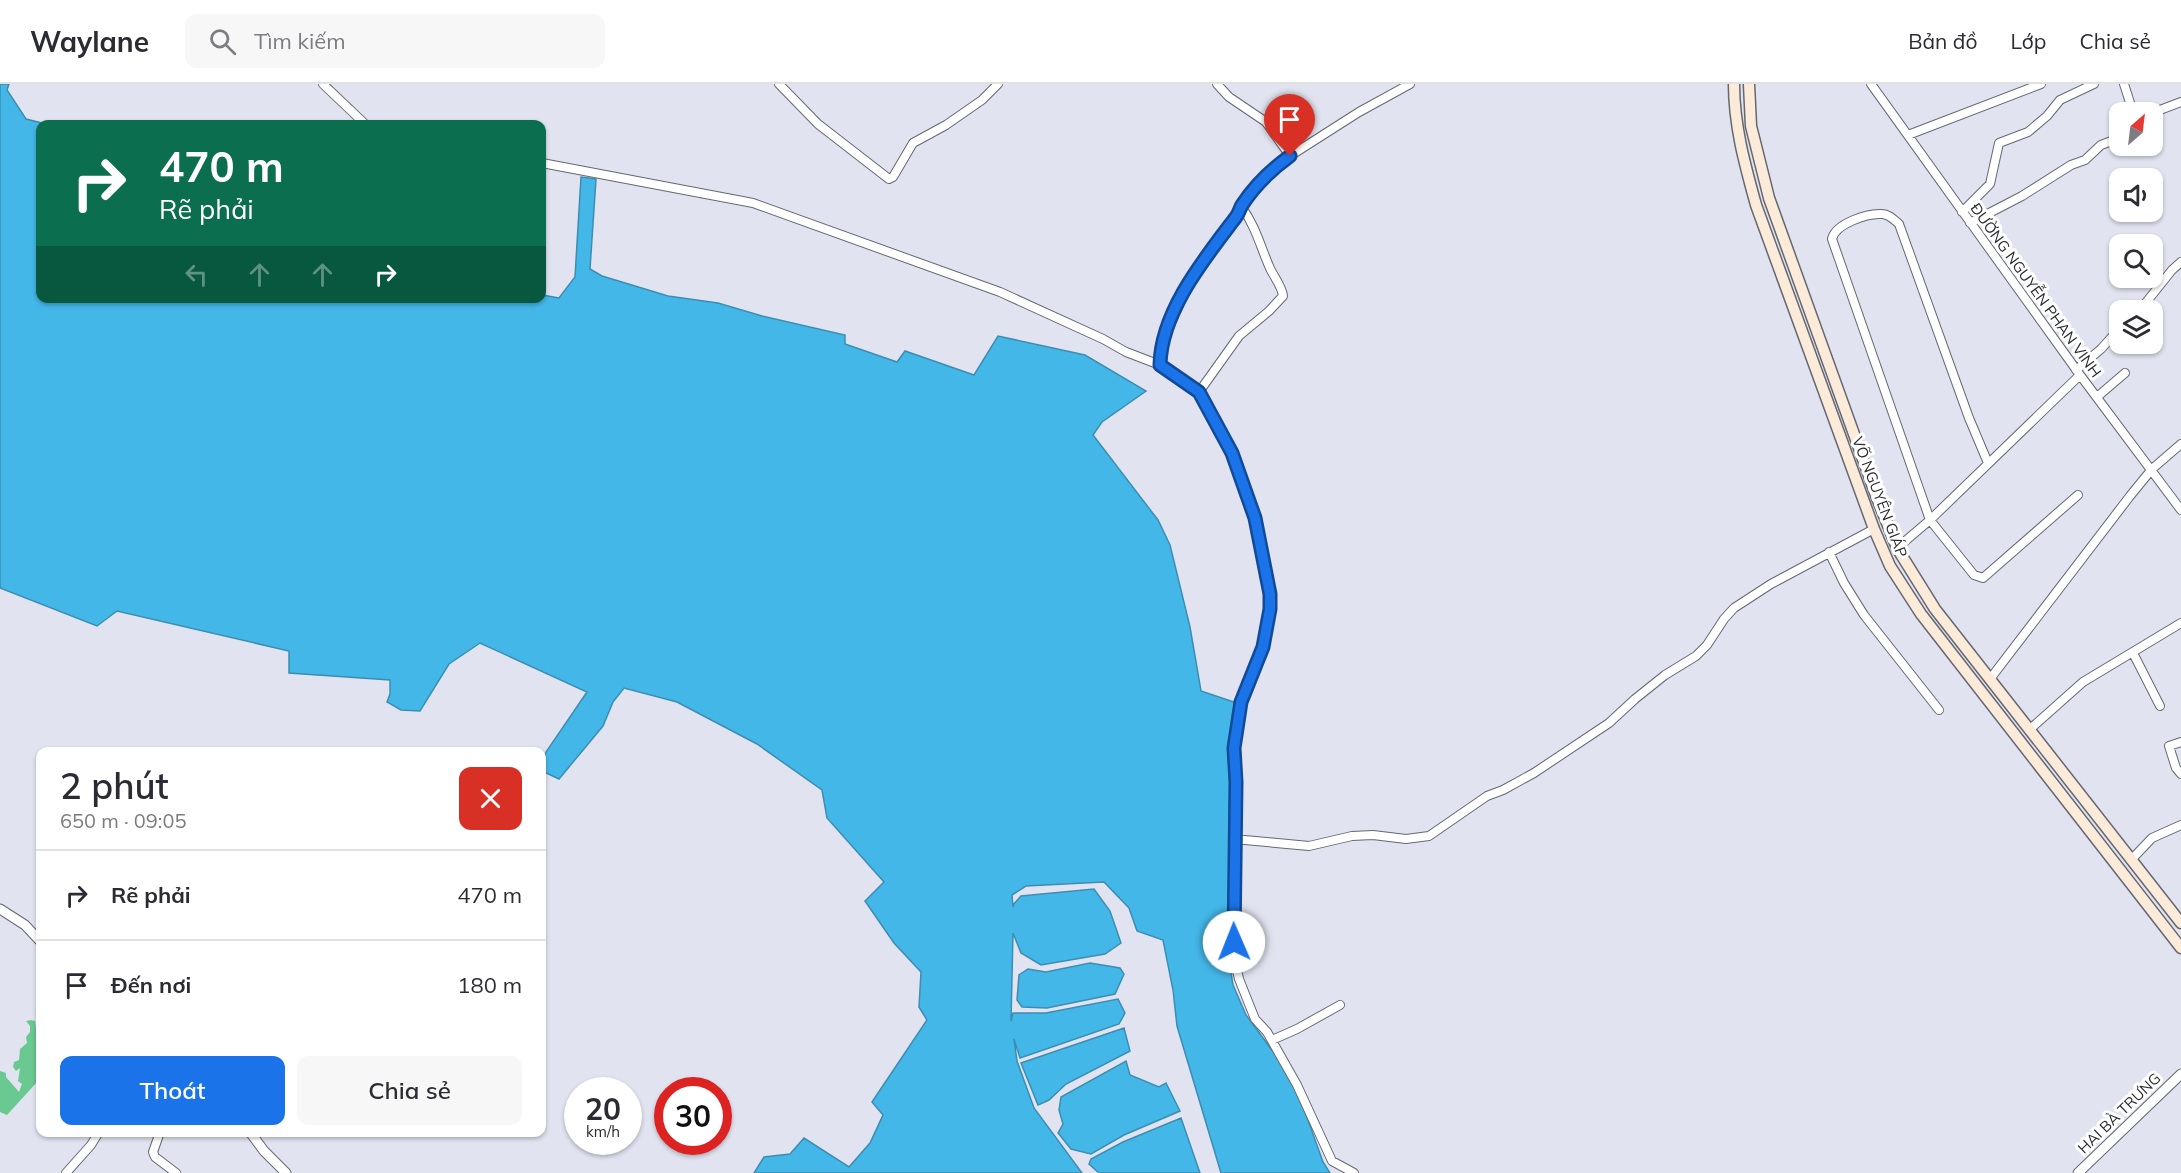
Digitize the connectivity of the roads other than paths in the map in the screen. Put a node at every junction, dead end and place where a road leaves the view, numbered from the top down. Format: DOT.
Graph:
graph roads {
  1 [pos="323,84"];
  2 [pos="779,84"];
  3 [pos="998,84"];
  4 [pos="1216,84"];
  5 [pos="1410,84"];
  6 [pos="1734,84"];
  7 [pos="1749,84"];
  8 [pos="1871,84"];
  9 [pos="2041,84"];
  10 [pos="2094,84"];
  11 [pos="2124,84"];
  12 [pos="2130,102"];
  13 [pos="2181,102"];
  14 [pos="2163,109"];
  15 [pos="361,120"];
  16 [pos="1908,135"];
  17 [pos="2109,142"];
  18 [pos="1290,156"];
  19 [pos="546,164"];
  20 [pos="1241,206"];
  21 [pos="1962,212"];
  22 [pos="1970,223"];
  23 [pos="2181,262"];
  24 [pos="2148,300"];
  25 [pos="2109,341"];
  26 [pos="1160,365"];
  27 [pos="2078,372"];
  28 [pos="2125,373"];
  29 [pos="1199,392"];
  30 [pos="2097,397"];
  31 [pos="2181,444"];
  32 [pos="1988,463"];
  33 [pos="2152,470"];
  34 [pos="2078,495"];
  35 [pos="2181,510"];
  36 [pos="1930,520"];
  37 [pos="1874,529"];
  38 [pos="1897,548"];
  39 [pos="1829,552"];
  40 [pos="1885,554"];
  41 [pos="2181,623"];
  42 [pos="2133,653"];
  43 [pos="1990,679"];
  44 [pos="2160,706"];
  45 [pos="1939,710"];
  46 [pos="2029,730"];
  47 [pos="2181,742"];
  48 [pos="2181,774"];
  49 [pos="2181,825"];
  50 [pos="1234,840"];
  51 [pos="2131,860"];
  52 [pos="0,909"];
  53 [pos="2181,923"];
  54 [pos="36,937"];
  55 [pos="2181,948"];
  56 [pos="1340,1005"];
  57 [pos="1272,1040"];
  58 [pos="2181,1074"];
  59 [pos="96,1137"];
  60 [pos="158,1137"];
  61 [pos="254,1137"];
  62 [pos="66,1173"];
  63 [pos="176,1173"];
  64 [pos="286,1173"];
  65 [pos="1354,1173"];
  66 [pos="2078,1173"];
  1 -- 15 [label="street"];
  2 -- 3 [label="street"];
  4 -- 18 [label="street"];
  5 -- 18 [label="street"];
  6 -- 37 [label="main road, VÕ NGUYÊN GIÁP"];
  7 -- 38 [label="main road, VÕ NGUYÊN GIÁP"];
  8 -- 16 [label="street, ĐƯỜNG NGUYỄN PHAN VINH"];
  9 -- 16 [label="street"];
  10 -- 21 [label="street"];
  11 -- 12 [label="street"];
  13 -- 14 [label="street"];
  16 -- 21 [label="street, ĐƯỜNG NGUYỄN PHAN VINH"];
  17 -- 22 [label="street"];
  18 -- 20 [label="street"];
  19 -- 26 [label="street"];
  20 -- 26 [label="street"];
  20 -- 29 [label="street"];
  21 -- 22 [label="street, ĐƯỜNG NGUYỄN PHAN VINH"];
  22 -- 27 [label="street, ĐƯỜNG NGUYỄN PHAN VINH"];
  23 -- 24 [label="street"];
  25 -- 27 [label="street"];
  26 -- 29 [label="street"];
  27 -- 30 [label="street, ĐƯỜNG NGUYỄN PHAN VINH"];
  27 -- 32 [label="street"];
  28 -- 30 [label="street"];
  29 -- 50 [label="street"];
  30 -- 33 [label="street, ĐƯỜNG NGUYỄN PHAN VINH"];
  31 -- 33 [label="street"];
  32 -- 36 [label="street"];
  32 -- 36 [label="street"];
  33 -- 35 [label="street, ĐƯỜNG NGUYỄN PHAN VINH"];
  33 -- 43 [label="street"];
  34 -- 36 [label="street"];
  36 -- 38 [label="street"];
  37 -- 39 [label="street"];
  37 -- 40 [label="main road, VÕ NGUYÊN GIÁP"];
  38 -- 40 [label="main road"];
  38 -- 43 [label="main road, VÕ NGUYÊN GIÁP"];
  39 -- 45 [label="street"];
  39 -- 50 [label="street"];
  40 -- 55 [label="main road, VÕ NGUYÊN GIÁP"];
  41 -- 42 [label="street"];
  42 -- 44 [label="street"];
  42 -- 46 [label="street"];
  43 -- 46 [label="main road, VÕ NGUYÊN GIÁP"];
  46 -- 51 [label="main road, VÕ NGUYÊN GIÁP"];
  47 -- 48 [label="street"];
  49 -- 51 [label="street"];
  50 -- 57 [label="street"];
  51 -- 53 [label="main road, VÕ NGUYÊN GIÁP"];
  52 -- 54 [label="street"];
  56 -- 57 [label="street"];
  57 -- 65 [label="street"];
  58 -- 66 [label="street, HAI BÀ TRƯNG"];
  59 -- 62 [label="street"];
  60 -- 63 [label="street"];
  61 -- 64 [label="street"];
}
